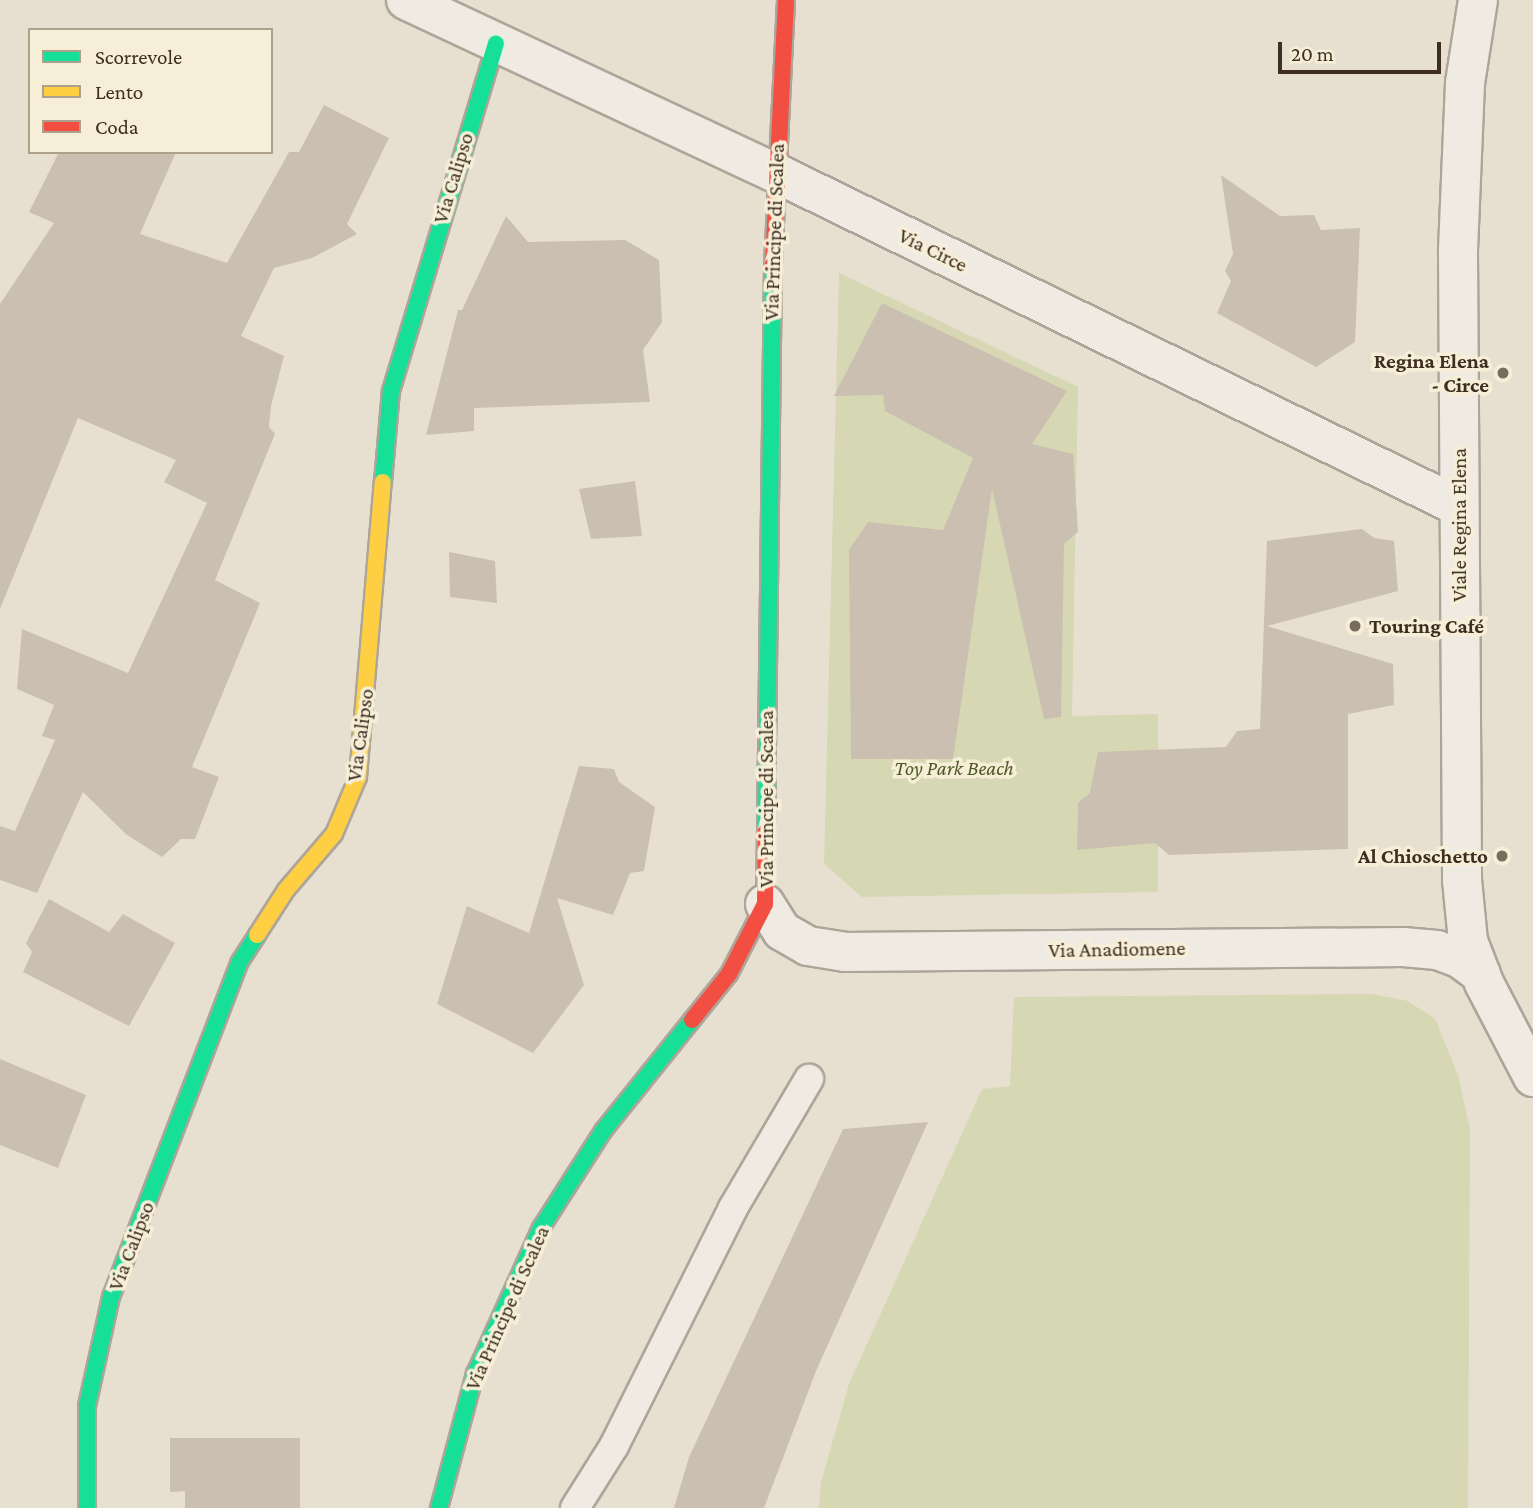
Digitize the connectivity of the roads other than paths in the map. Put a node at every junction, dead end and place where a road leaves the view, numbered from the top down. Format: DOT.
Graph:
graph roads {
  1 [pos="406,0"];
  2 [pos="786,0"];
  3 [pos="1478,0"];
  4 [pos="496,43"];
  5 [pos="774,172"];
  6 [pos="1458,506"];
  7 [pos="765,904"];
  8 [pos="1481,974"];
  9 [pos="1533,1077"];
  10 [pos="810,1079"];
  11 [pos="87,1508"];
  12 [pos="439,1508"];
  13 [pos="575,1508"];
  1 -- 4 [label="street, Via Circe"];
  2 -- 5 [label="main road, Via Principe di Scalea"];
  3 -- 6 [label="street, Viale Regina Elena"];
  4 -- 5 [label="street, Via Circe"];
  4 -- 11 [label="main road, Via Calipso"];
  5 -- 6 [label="street, Via Circe"];
  5 -- 7 [label="main road, Via Principe di Scalea"];
  6 -- 8 [label="street, Viale Regina Elena"];
  7 -- 8 [label="street, Via Anadiomene"];
  7 -- 12 [label="main road, Via Principe di Scalea"];
  8 -- 9 [label="street, Viale Regina Elena"];
  10 -- 13 [label="lane"];
}
